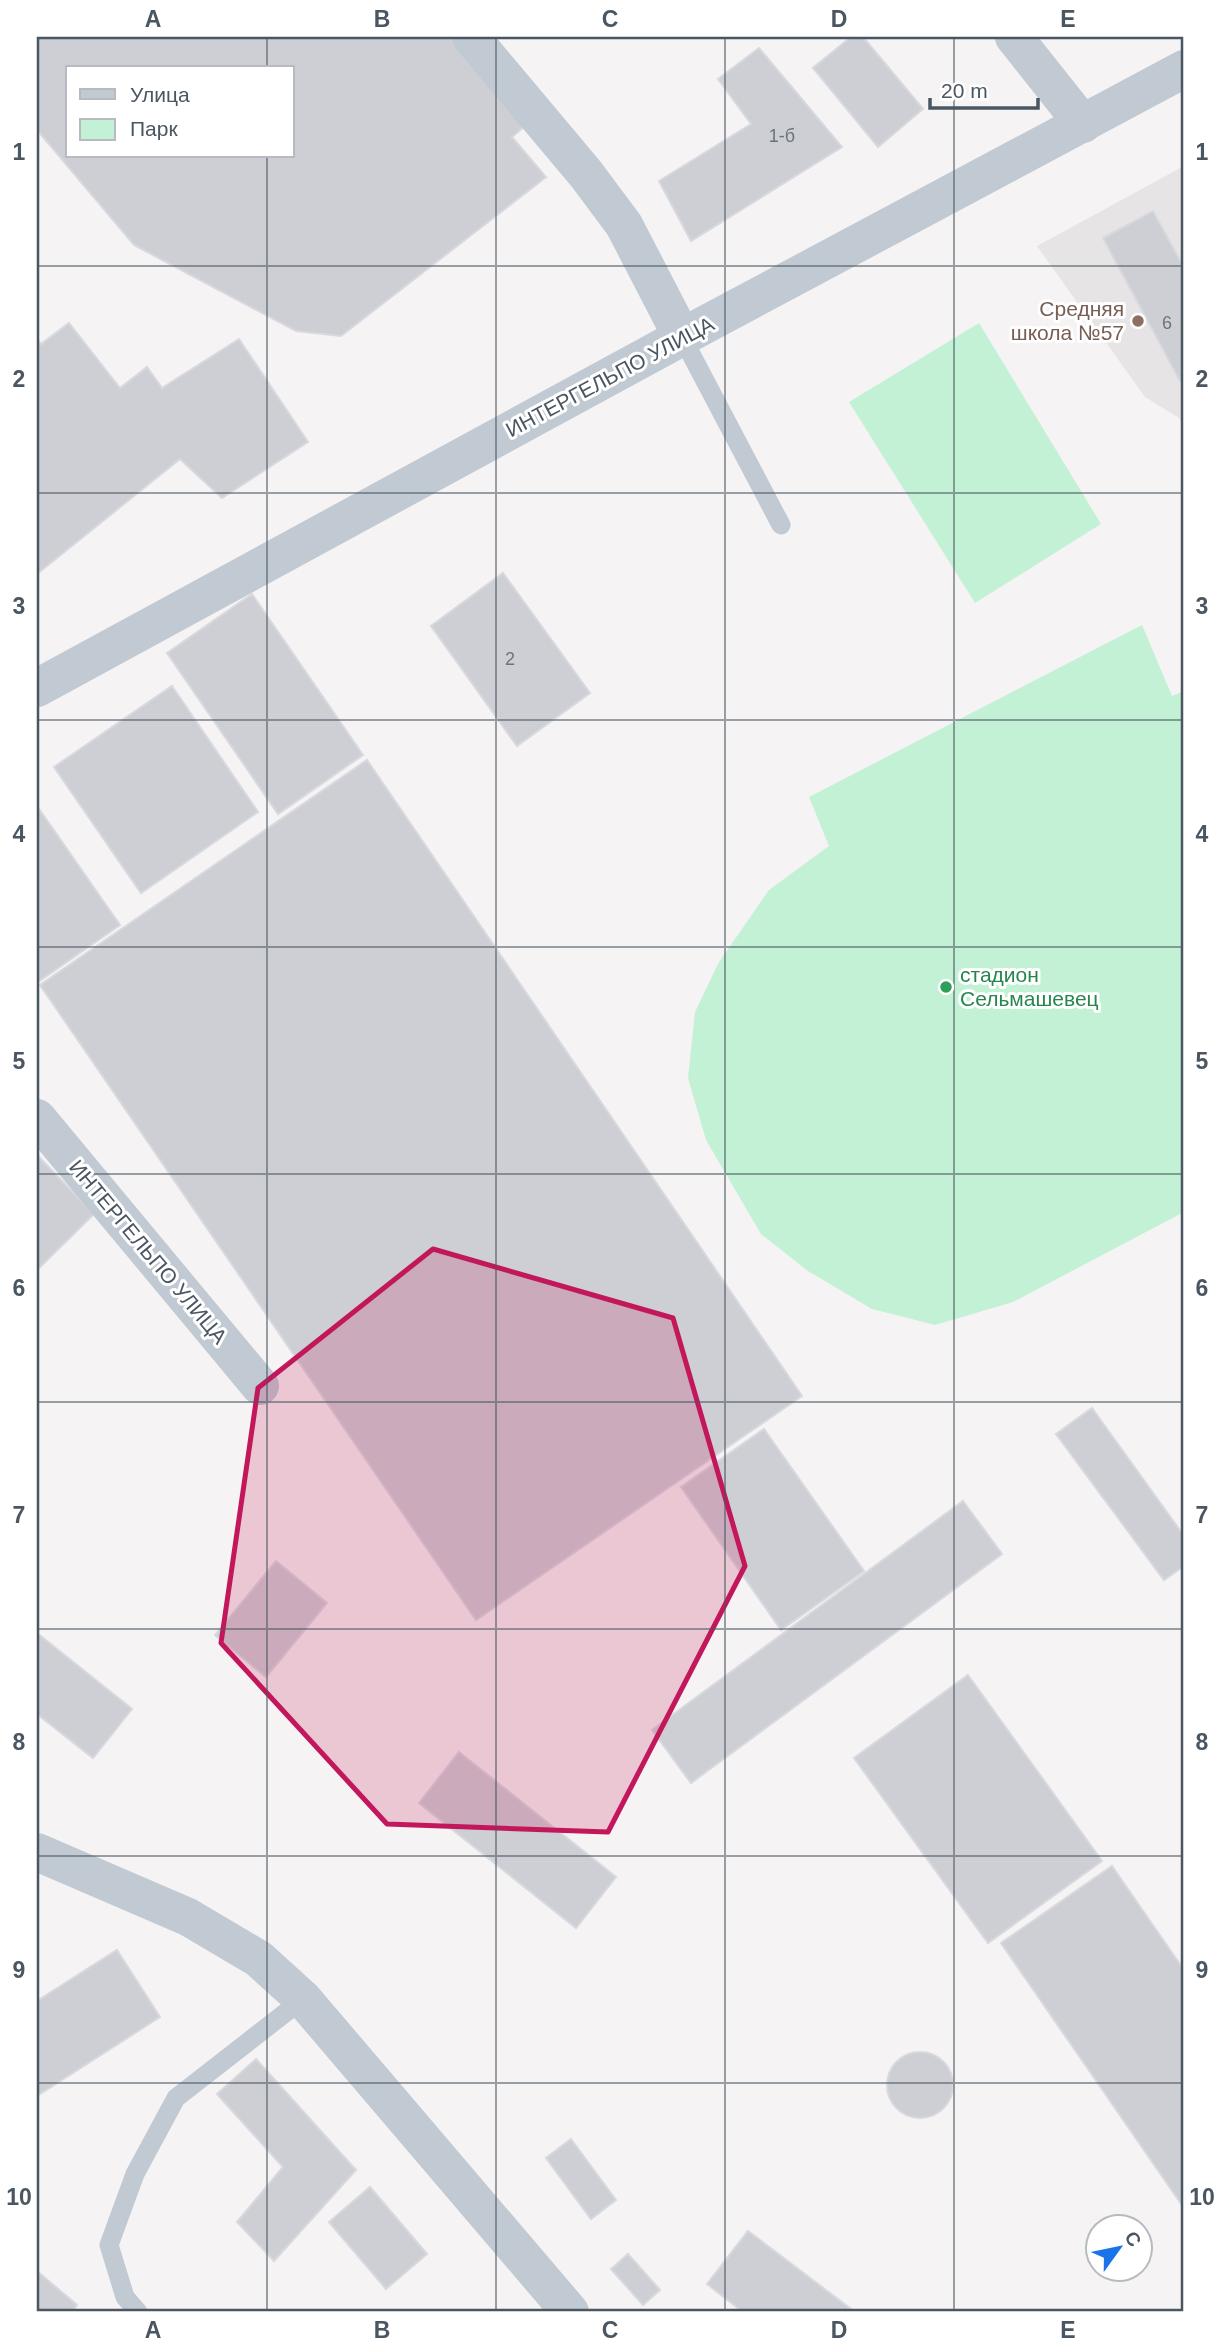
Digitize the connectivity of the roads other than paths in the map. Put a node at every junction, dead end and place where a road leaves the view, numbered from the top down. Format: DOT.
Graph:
graph roads {
  1 [pos="471,37"];
  2 [pos="1014,37"];
  3 [pos="1184,69"];
  4 [pos="1083,124"];
  5 [pos="682,337"];
  6 [pos="781,525"];
  7 [pos="37,688"];
  8 [pos="37,1118"];
  9 [pos="260,1385"];
  10 [pos="37,1852"];
  11 [pos="303,1999"];
  12 [pos="138,2312"];
  13 [pos="570,2312"];
  1 -- 5 [label="street"];
  2 -- 4 [label="street"];
  3 -- 4 [label="street, ИНТЕРГЕЛЬПО УЛИЦА"];
  4 -- 5 [label="street, ИНТЕРГЕЛЬПО УЛИЦА"];
  5 -- 6 [label="lane"];
  5 -- 7 [label="street, ИНТЕРГЕЛЬПО УЛИЦА"];
  8 -- 9 [label="street, ИНТЕРГЕЛЬПО УЛИЦА"];
  10 -- 11 [label="street"];
  11 -- 12 [label="lane"];
  11 -- 13 [label="street"];
}
